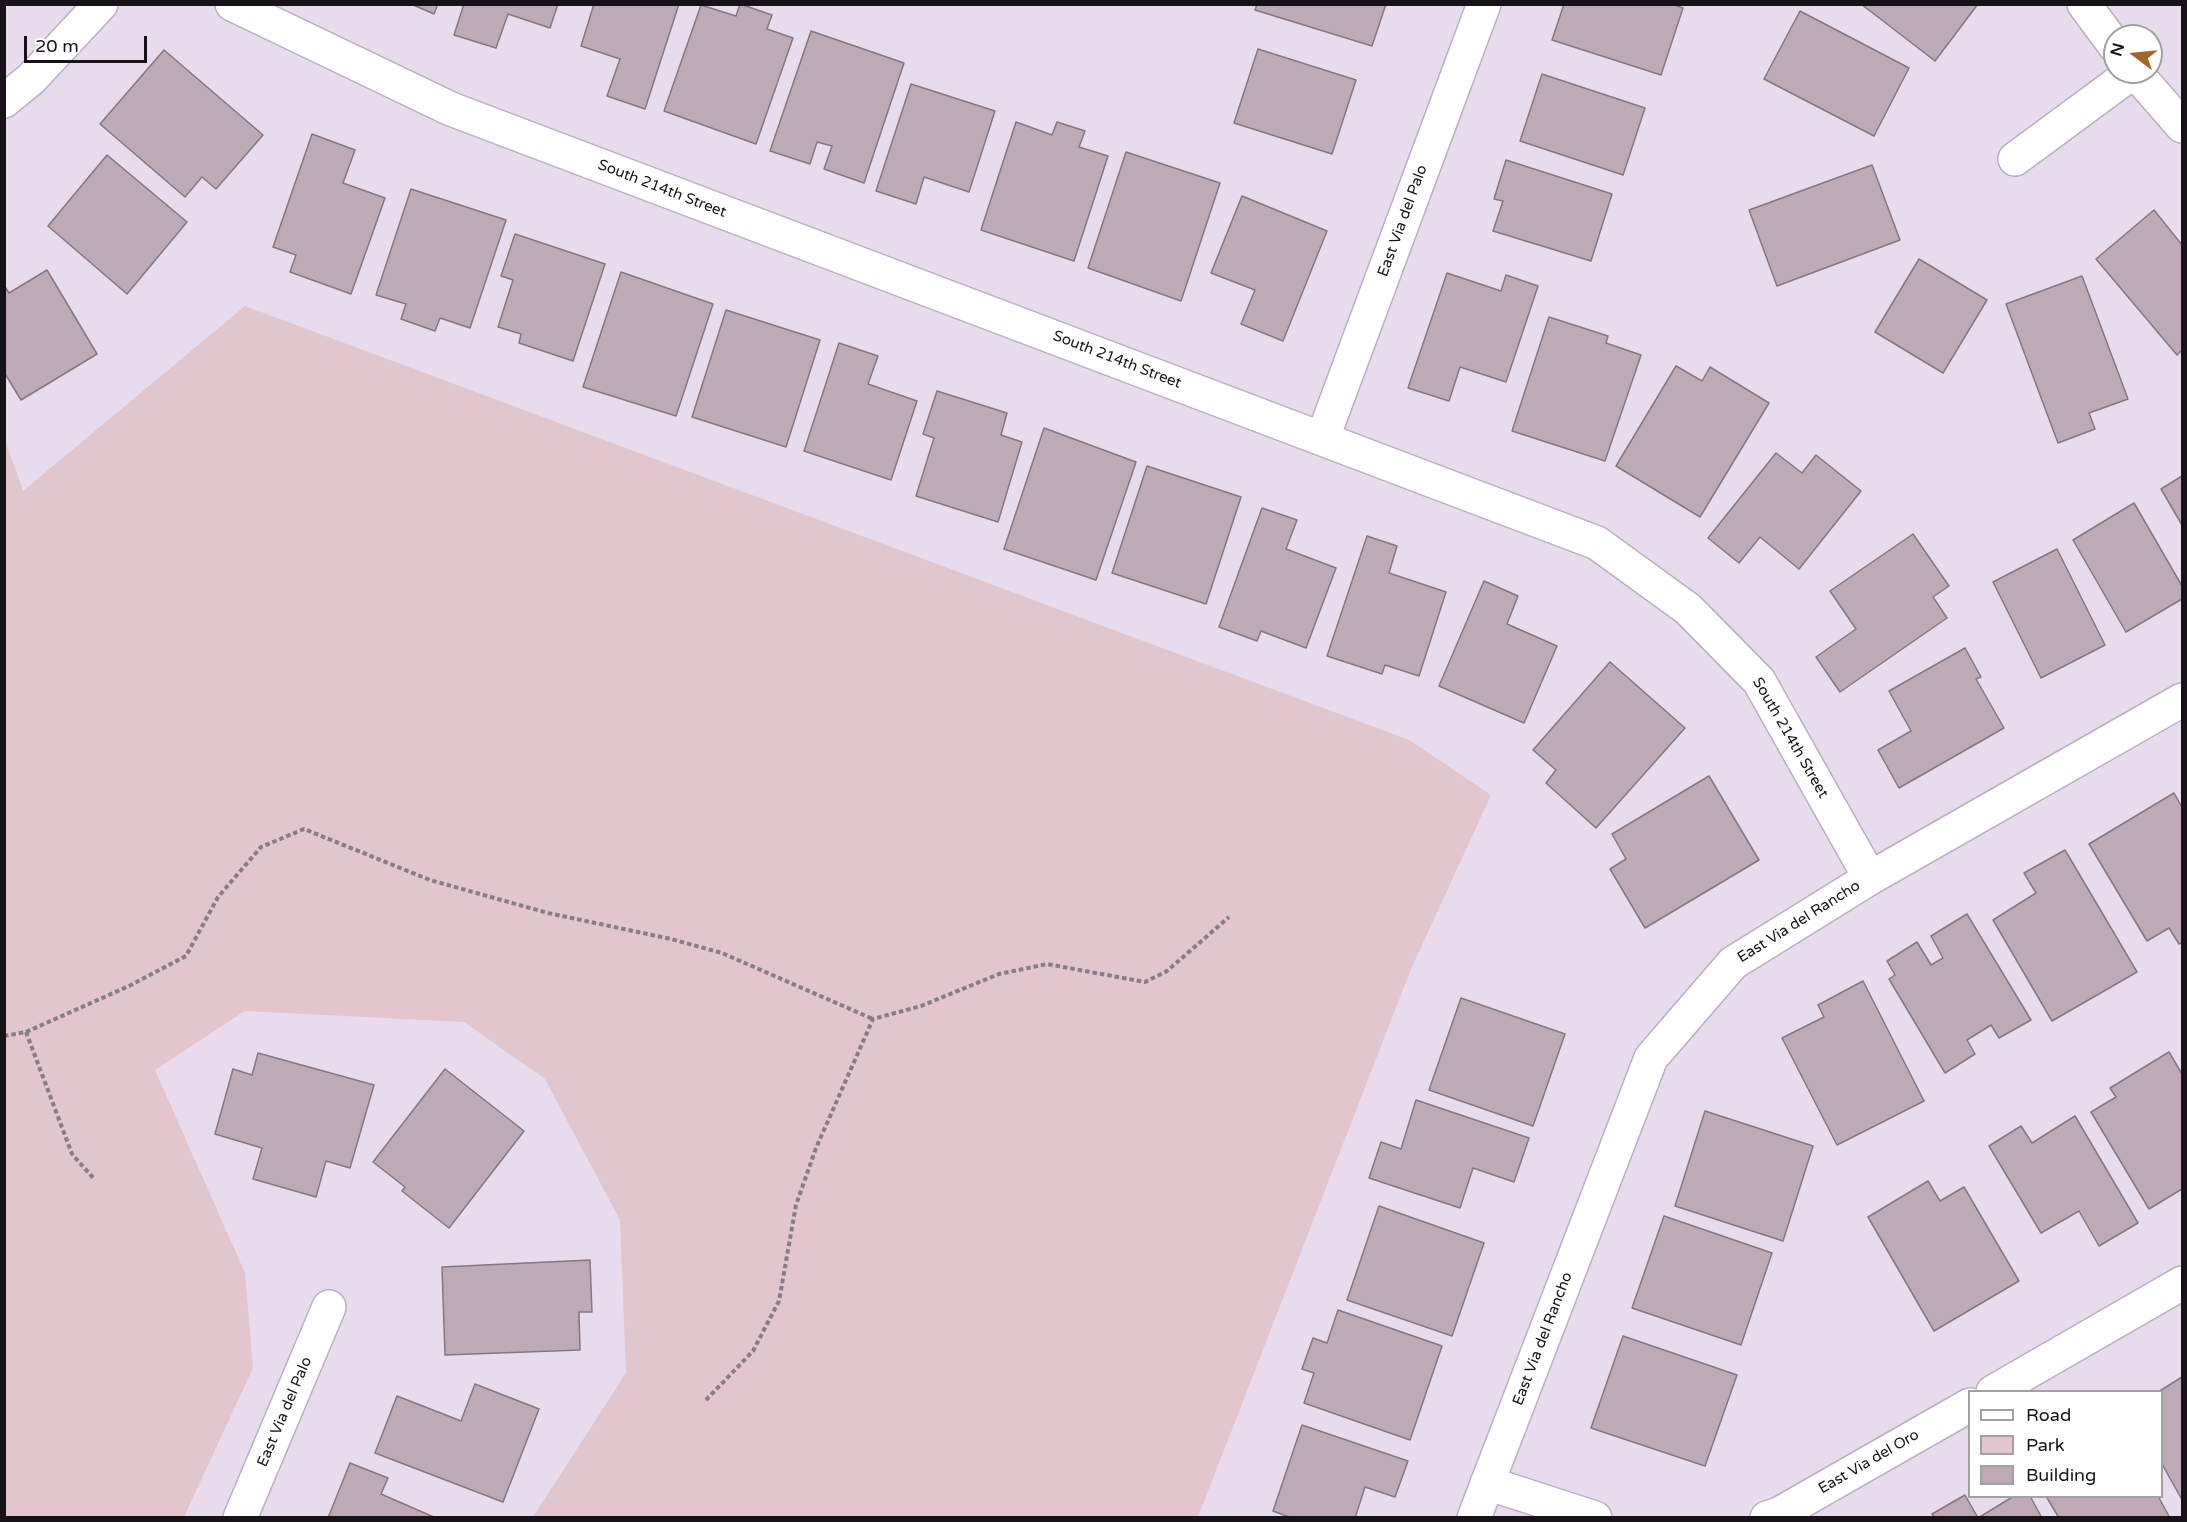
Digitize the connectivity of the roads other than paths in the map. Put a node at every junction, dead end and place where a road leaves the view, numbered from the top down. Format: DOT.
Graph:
graph roads {
  1 [pos="101,4"];
  2 [pos="232,4"];
  3 [pos="1484,4"];
  4 [pos="2084,4"];
  5 [pos="2103,30"];
  6 [pos="2118,84"];
  7 [pos="2145,84"];
  8 [pos="4,101"];
  9 [pos="2182,126"];
  10 [pos="2015,159"];
  11 [pos="1323,437"];
  12 [pos="2182,700"];
  13 [pos="1870,878"];
  14 [pos="2182,1283"];
  15 [pos="329,1307"];
  16 [pos="1996,1390"];
  17 [pos="1968,1406"];
  18 [pos="1487,1483"];
  19 [pos="240,1518"];
  20 [pos="1474,1518"];
  21 [pos="1595,1518"];
  22 [pos="1767,1518"];
  1 -- 8 [label="street"];
  2 -- 11 [label="street, South 214th Street"];
  3 -- 11 [label="street, East Via del Palo"];
  4 -- 5 [label="street"];
  6 -- 10 [label="street"];
  7 -- 9 [label="street"];
  11 -- 13 [label="street, South 214th Street"];
  12 -- 13 [label="street, East Via del Rancho"];
  13 -- 18 [label="street, East Via del Rancho"];
  14 -- 16 [label="street"];
  15 -- 19 [label="street, East Via del Palo"];
  17 -- 22 [label="street, East Via del Oro"];
  18 -- 20 [label="street, East Via del Rancho"];
  18 -- 21 [label="street"];
}
